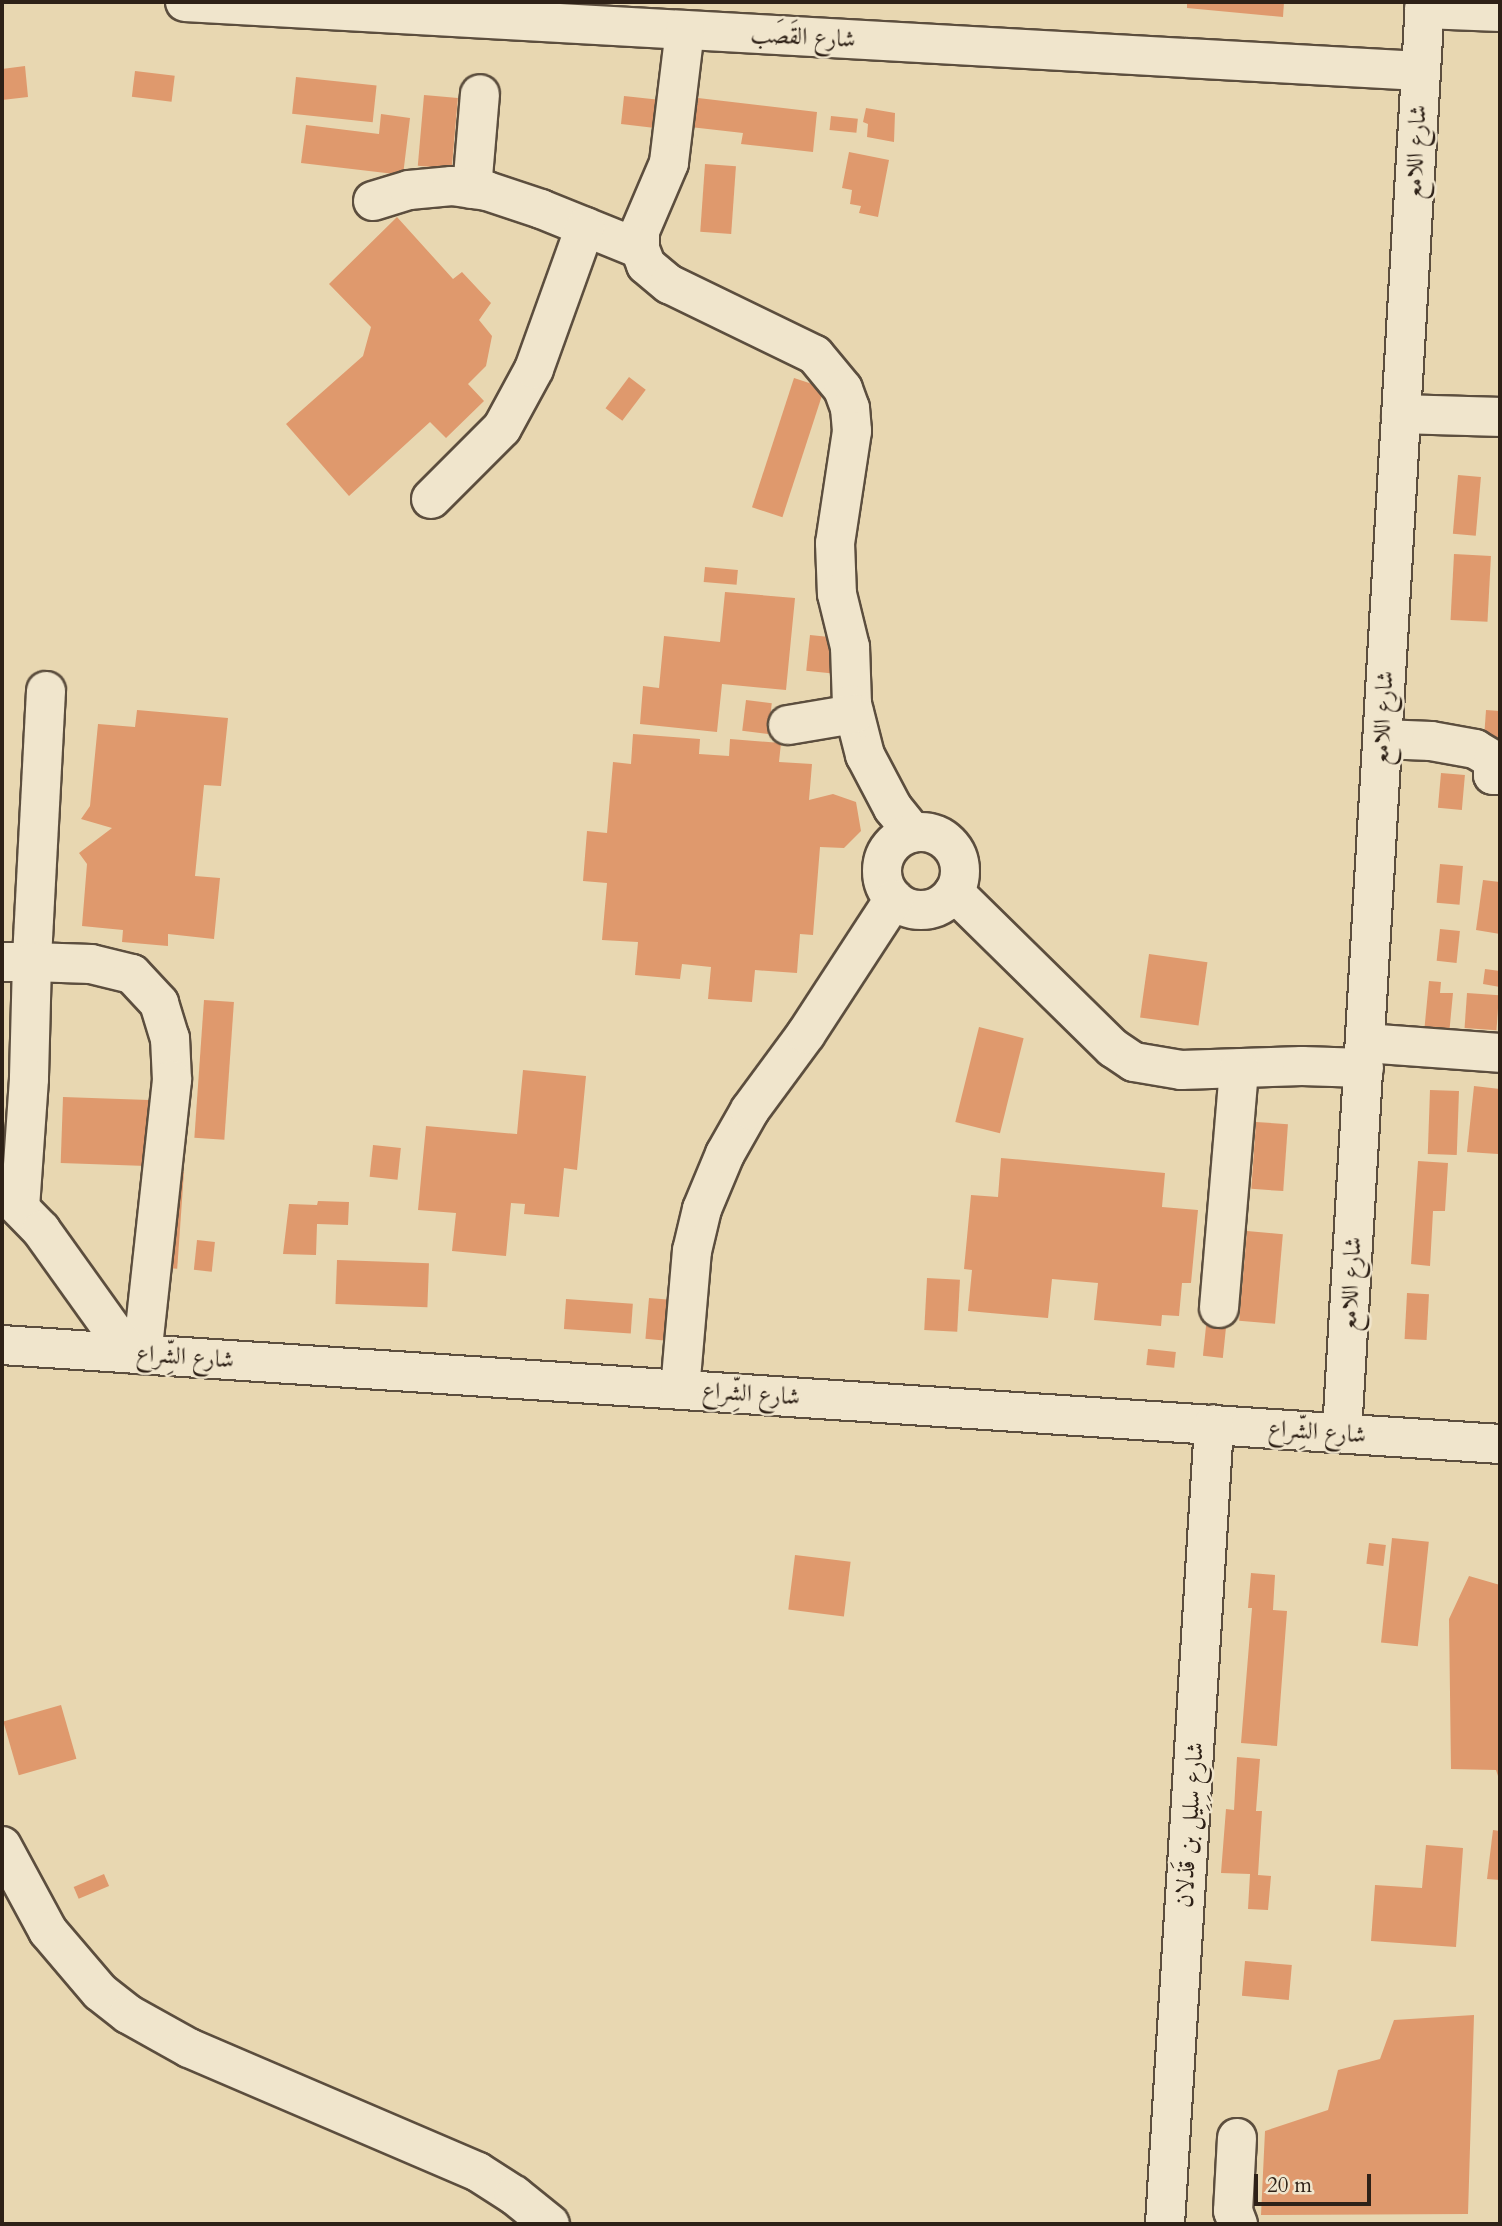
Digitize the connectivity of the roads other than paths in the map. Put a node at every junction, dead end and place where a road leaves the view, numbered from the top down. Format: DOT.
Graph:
graph roads {
  1 [pos="185,2"];
  2 [pos="1425,5"];
  3 [pos="1500,12"];
  4 [pos="685,30"];
  5 [pos="1420,71"];
  6 [pos="480,94"];
  7 [pos="472,189"];
  8 [pos="373,201"];
  9 [pos="585,227"];
  10 [pos="640,249"];
  11 [pos="1401,414"];
  12 [pos="1500,417"];
  13 [pos="431,499"];
  14 [pos="46,691"];
  15 [pos="854,714"];
  16 [pos="789,725"];
  17 [pos="1382,739"];
  18 [pos="1500,775"];
  19 [pos="913,833"];
  20 [pos="954,892"];
  21 [pos="894,899"];
  22 [pos="17,962"];
  23 [pos="1500,1053"];
  24 [pos="1364,1056"];
  25 [pos="1239,1069"];
  26 [pos="16,1214"];
  27 [pos="1219,1308"];
  28 [pos="2,1345"];
  29 [pos="136,1353"];
  30 [pos="680,1390"];
  31 [pos="1214,1425"];
  32 [pos="1342,1433"];
  33 [pos="1500,1444"];
  34 [pos="2,1846"];
  35 [pos="1237,2138"];
  36 [pos="550,2224"];
  37 [pos="1165,2224"];
  38 [pos="1238,2224"];
  1 -- 4 [label="street, شارع القَصَب"];
  2 -- 3 [label="street"];
  2 -- 5 [label="street, شارع اللامع"];
  4 -- 5 [label="street, شارع القَصَب"];
  4 -- 10 [label="street"];
  5 -- 11 [label="street, شارع اللامع"];
  6 -- 7 [label="street"];
  7 -- 8 [label="street"];
  7 -- 9 [label="street"];
  9 -- 10 [label="street"];
  9 -- 13 [label="street"];
  10 -- 15 [label="street"];
  11 -- 12 [label="street"];
  11 -- 17 [label="street, شارع اللامع"];
  14 -- 22 [label="street"];
  15 -- 16 [label="street"];
  15 -- 19 [label="street"];
  17 -- 18 [label="street"];
  17 -- 24 [label="street, شارع اللامع"];
  19 -- 20 [label="street"];
  19 -- 21 [label="street"];
  20 -- 21 [label="street"];
  20 -- 25 [label="street"];
  21 -- 30 [label="street"];
  22 -- 26 [label="street"];
  22 -- 29 [label="street"];
  23 -- 24 [label="street"];
  24 -- 25 [label="street"];
  24 -- 32 [label="street, شارع اللامع"];
  25 -- 27 [label="street"];
  26 -- 29 [label="street"];
  28 -- 29 [label="street, شارع الشِّراع"];
  29 -- 30 [label="street, شارع الشِّراع"];
  30 -- 31 [label="street, شارع الشِّراع"];
  31 -- 32 [label="street, شارع الشِّراع"];
  31 -- 37 [label="street, شارع سِلِيل بن قَذلان"];
  32 -- 33 [label="street, شارع الشِّراع"];
  34 -- 36 [label="street"];
  35 -- 38 [label="street"];
}
